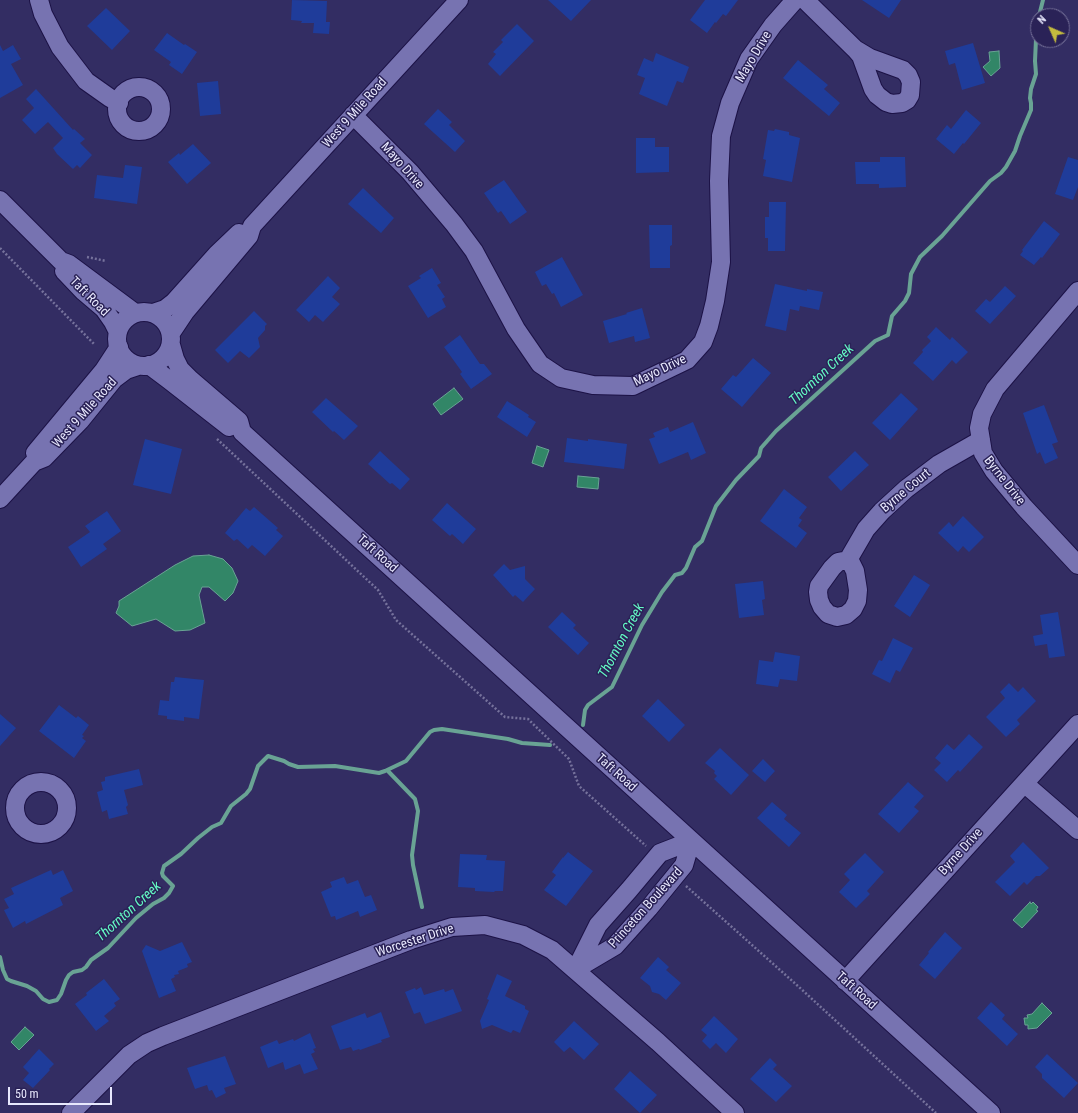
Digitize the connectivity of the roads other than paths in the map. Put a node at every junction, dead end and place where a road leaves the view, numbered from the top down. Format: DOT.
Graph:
graph roads {
  1 [pos="39,0"];
  2 [pos="458,0"];
  3 [pos="795,0"];
  4 [pos="805,0"];
  5 [pos="855,49"];
  6 [pos="119,103"];
  7 [pos="353,115"];
  8 [pos="0,200"];
  9 [pos="252,226"];
  10 [pos="61,261"];
  11 [pos="1078,290"];
  12 [pos="135,313"];
  13 [pos="153,313"];
  14 [pos="171,339"];
  15 [pos="119,340"];
  16 [pos="143,365"];
  17 [pos="242,432"];
  18 [pos="981,440"];
  19 [pos="34,462"];
  20 [pos="0,499"];
  21 [pos="848,560"];
  22 [pos="1078,565"];
  23 [pos="1078,724"];
  24 [pos="1025,784"];
  25 [pos="1078,830"];
  26 [pos="691,841"];
  27 [pos="576,969"];
  28 [pos="845,981"];
  29 [pos="71,1113"];
  30 [pos="735,1113"];
  31 [pos="991,1113"];
  1 -- 6 [label="street"];
  2 -- 7 [label="street, West 9 Mile Road"];
  3 -- 7 [label="street, Mayo Drive"];
  4 -- 5 [label="street"];
  7 -- 9 [label="street, West 9 Mile Road"];
  8 -- 10 [label="street, Taft Road"];
  9 -- 13 [label="street, West 9 Mile Road"];
  9 -- 14 [label="street, West 9 Mile Road"];
  10 -- 12 [label="street, Taft Road"];
  10 -- 15 [label="street, Taft Road"];
  11 -- 18 [label="street, Byrne Drive"];
  12 -- 13 [label="street"];
  12 -- 15 [label="street"];
  13 -- 14 [label="street"];
  14 -- 16 [label="street"];
  14 -- 17 [label="street, Taft Road"];
  15 -- 16 [label="street"];
  15 -- 19 [label="street, West 9 Mile Road"];
  16 -- 17 [label="street, Taft Road"];
  16 -- 19 [label="street, West 9 Mile Road"];
  17 -- 26 [label="street, Taft Road"];
  18 -- 21 [label="street, Byrne Court"];
  18 -- 22 [label="street, Byrne Drive"];
  19 -- 20 [label="street, West 9 Mile Road"];
  23 -- 24 [label="street, Byrne Drive"];
  24 -- 25 [label="street"];
  24 -- 28 [label="street, Byrne Drive"];
  26 -- 27 [label="street, Princeton Boulevard"];
  26 -- 27 [label="street, Princeton Boulevard"];
  26 -- 28 [label="street, Taft Road"];
  27 -- 29 [label="street, Worcester Drive"];
  27 -- 30 [label="street, Worcester Drive"];
  28 -- 31 [label="street, Taft Road"];
}
